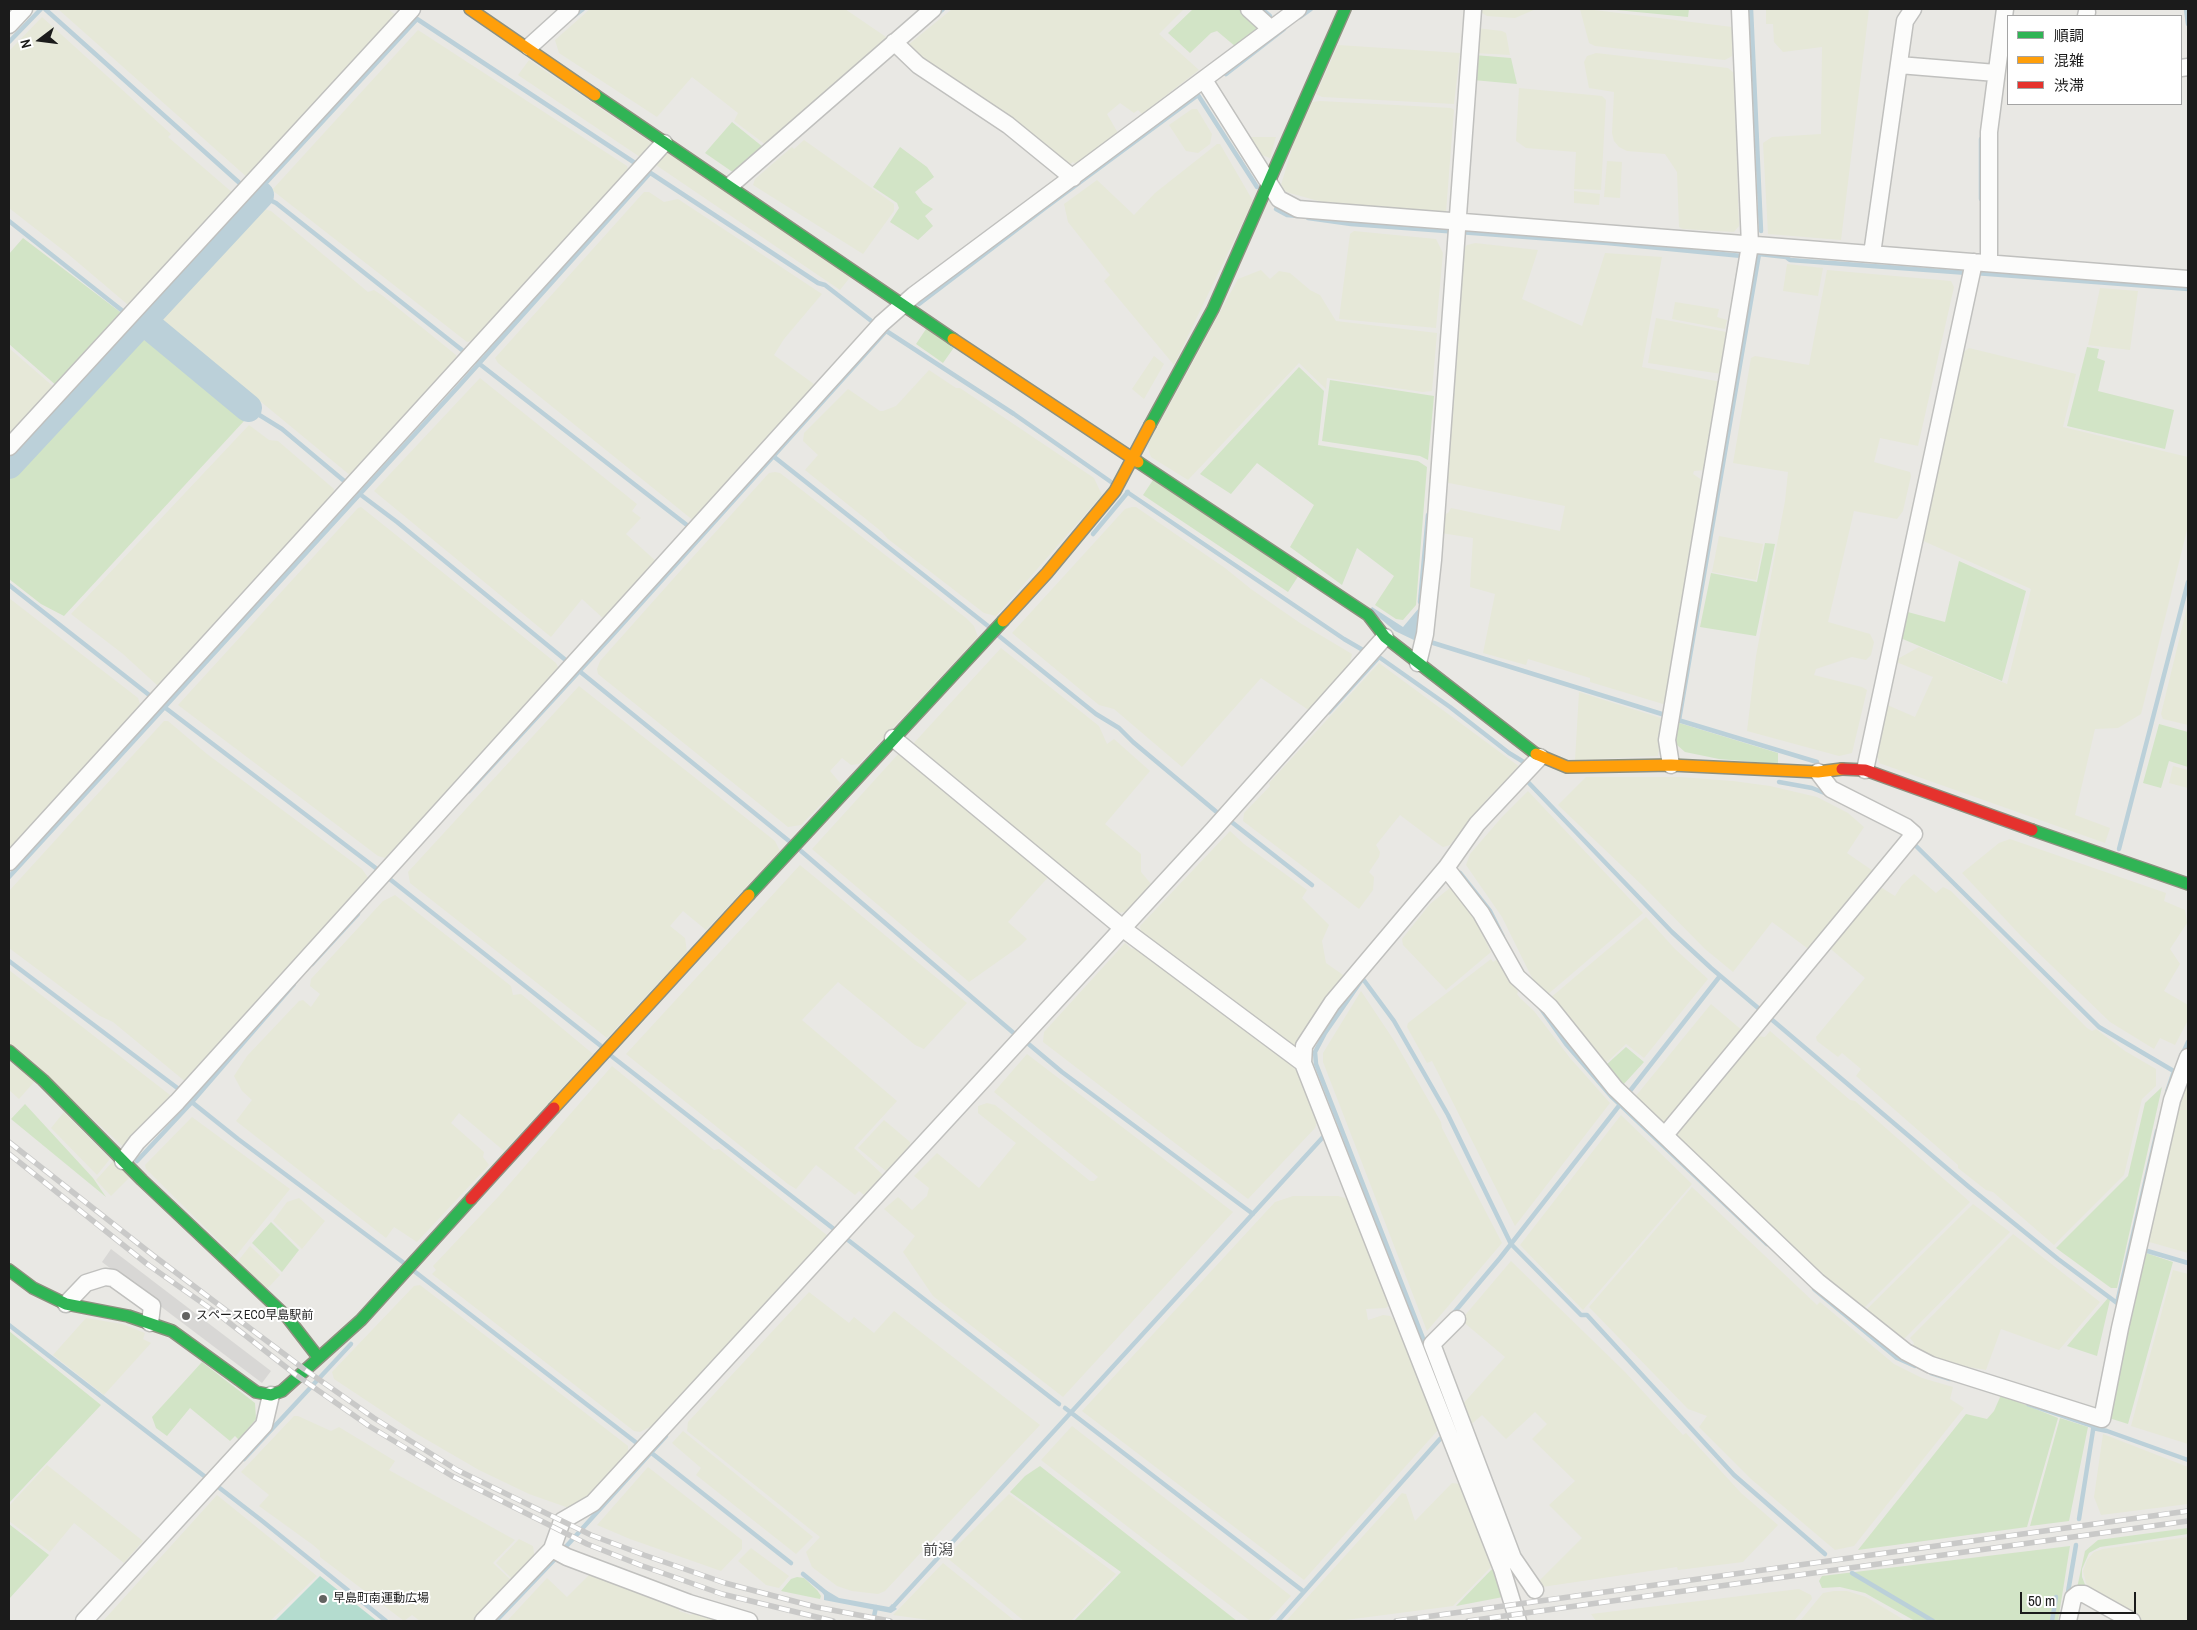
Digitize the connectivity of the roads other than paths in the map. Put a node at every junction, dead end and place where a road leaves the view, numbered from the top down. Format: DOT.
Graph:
graph roads {
  1 [pos="24,9"];
  2 [pos="470,9"];
  3 [pos="571,9"];
  4 [pos="933,9"];
  5 [pos="1249,9"];
  6 [pos="1298,9"];
  7 [pos="1345,9"];
  8 [pos="1473,9"];
  9 [pos="1740,9"];
  10 [pos="1913,9"];
  11 [pos="2005,9"];
  12 [pos="409,12"];
  13 [pos="9,25"];
  14 [pos="1271,29"];
  15 [pos="894,42"];
  16 [pos="531,46"];
  17 [pos="1899,65"];
  18 [pos="1996,76"];
  19 [pos="1204,80"];
  20 [pos="664,143"];
  21 [pos="1073,178"];
  22 [pos="734,183"];
  23 [pos="1268,184"];
  24 [pos="1457,229"];
  25 [pos="1750,245"];
  26 [pos="1872,254"];
  27 [pos="1977,268"];
  28 [pos="2188,279"];
  29 [pos="907,300"];
  30 [pos="9,446"];
  31 [pos="1132,458"];
  32 [pos="1376,648"];
  33 [pos="1418,662"];
  34 [pos="893,738"];
  35 [pos="1533,764"];
  36 [pos="1671,765"];
  37 [pos="1865,770"];
  38 [pos="1818,772"];
  39 [pos="9,862"];
  40 [pos="1446,868"];
  41 [pos="2188,884"];
  42 [pos="1126,930"];
  43 [pos="9,1051"];
  44 [pos="1303,1064"];
  45 [pos="2187,1066"];
  46 [pos="1665,1135"];
  47 [pos="123,1161"];
  48 [pos="12,1279"];
  49 [pos="66,1304"];
  50 [pos="1457,1319"];
  51 [pos="150,1323"];
  52 [pos="1426,1352"];
  53 [pos="318,1357"];
  54 [pos="271,1395"];
  55 [pos="558,1553"];
  56 [pos="1506,1560"];
  57 [pos="1535,1590"];
  58 [pos="84,1621"];
  59 [pos="483,1621"];
  60 [pos="749,1621"];
  61 [pos="1518,1621"];
  62 [pos="2068,1621"];
  63 [pos="2132,1621"];
  1 -- 13 [label="street"];
  2 -- 16 [label="street"];
  3 -- 16 [label="street"];
  4 -- 15 [label="street"];
  5 -- 14 [label="street"];
  6 -- 14 [label="street"];
  7 -- 23 [label="street"];
  8 -- 24 [label="street"];
  9 -- 25 [label="street"];
  10 -- 17 [label="street"];
  11 -- 18 [label="street"];
  12 -- 30 [label="street"];
  14 -- 19 [label="street"];
  15 -- 21 [label="street"];
  15 -- 22 [label="street"];
  16 -- 20 [label="street"];
  17 -- 18 [label="street"];
  17 -- 26 [label="street"];
  18 -- 27 [label="street"];
  19 -- 21 [label="street"];
  19 -- 23 [label="street"];
  20 -- 22 [label="street"];
  20 -- 39 [label="street"];
  21 -- 29 [label="street"];
  22 -- 29 [label="street"];
  23 -- 24 [label="street"];
  23 -- 31 [label="street"];
  24 -- 25 [label="street"];
  24 -- 33 [label="street"];
  25 -- 26 [label="street"];
  25 -- 36 [label="street"];
  26 -- 27 [label="street"];
  27 -- 28 [label="street"];
  27 -- 37 [label="street"];
  29 -- 31 [label="street"];
  29 -- 47 [label="street"];
  31 -- 32 [label="street"];
  31 -- 34 [label="street"];
  32 -- 33 [label="street"];
  32 -- 42 [label="street"];
  33 -- 35 [label="street"];
  34 -- 42 [label="street"];
  34 -- 53 [label="street"];
  35 -- 36 [label="street"];
  35 -- 40 [label="street"];
  36 -- 38 [label="street"];
  37 -- 38 [label="street"];
  37 -- 41 [label="street"];
  38 -- 46 [label="street"];
  40 -- 44 [label="street"];
  40 -- 46 [label="street"];
  42 -- 44 [label="street"];
  42 -- 55 [label="street"];
  43 -- 47 [label="street"];
  44 -- 52 [label="street"];
  45 -- 46 [label="street"];
  47 -- 53 [label="street"];
  48 -- 49 [label="street"];
  49 -- 51 [label="street"];
  49 -- 51 [label="street"];
  50 -- 52 [label="street"];
  51 -- 54 [label="street"];
  52 -- 56 [label="street"];
  53 -- 54 [label="street"];
  54 -- 58 [label="street"];
  55 -- 59 [label="street"];
  55 -- 60 [label="street"];
  56 -- 57 [label="street"];
  56 -- 61 [label="street"];
  62 -- 63 [label="street"];
}
